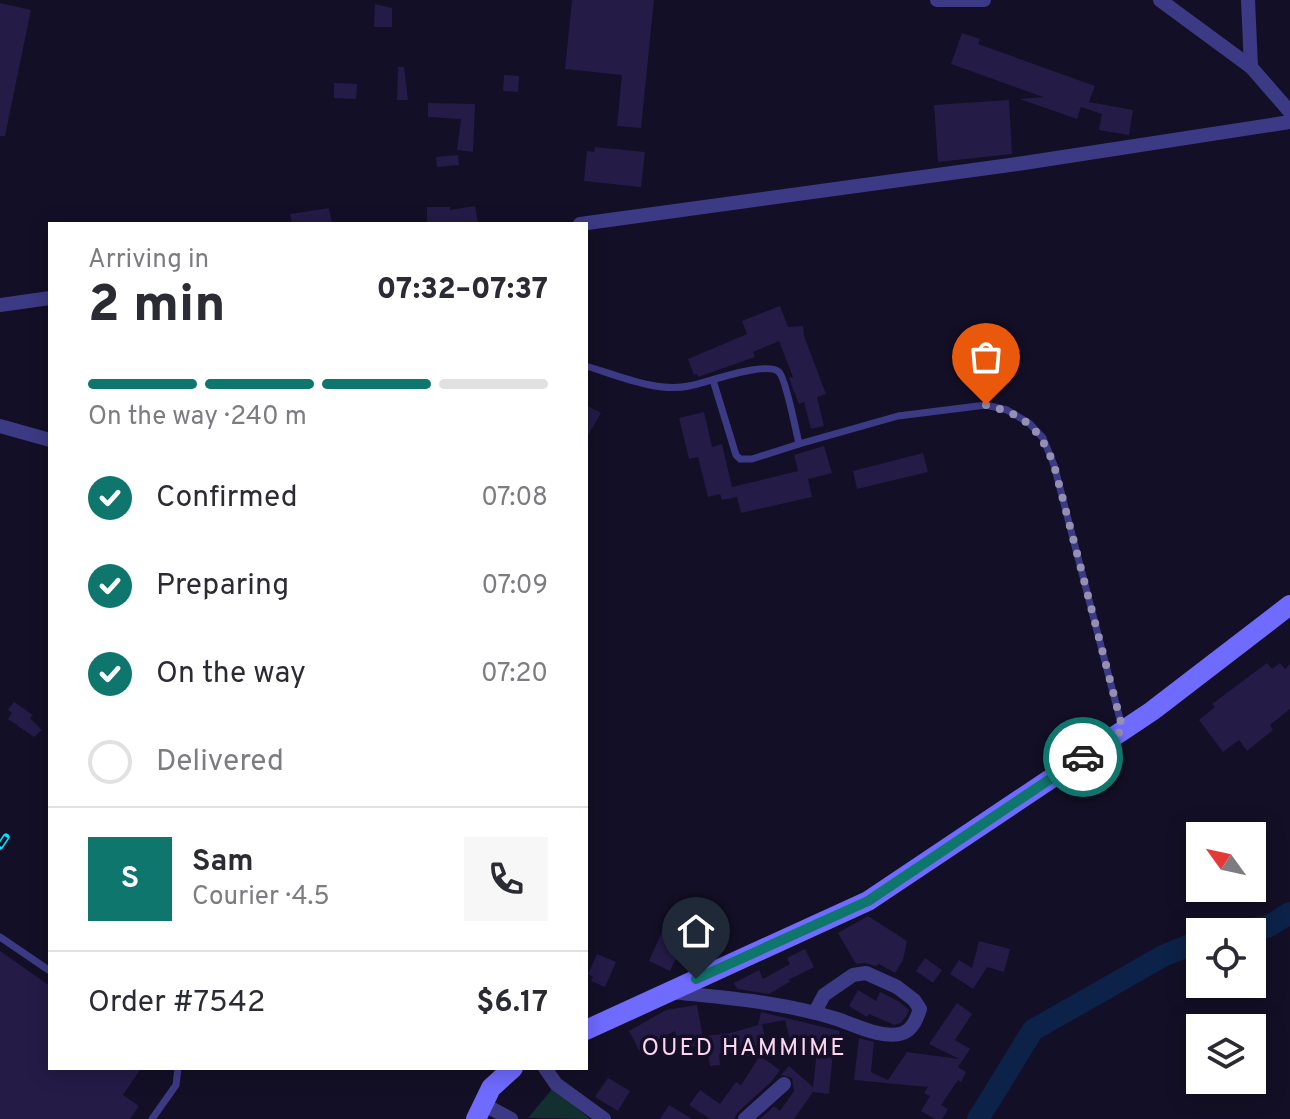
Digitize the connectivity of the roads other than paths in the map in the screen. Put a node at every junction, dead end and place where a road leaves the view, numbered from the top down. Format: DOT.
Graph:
graph roads {
  1 [pos="937,0"];
  2 [pos="984,0"];
  3 [pos="1160,0"];
  4 [pos="1248,0"];
  5 [pos="1251,67"];
  6 [pos="1290,112"];
  7 [pos="1290,122"];
  8 [pos="588,223"];
  9 [pos="48,298"];
  10 [pos="0,305"];
  11 [pos="588,367"];
  12 [pos="713,380"];
  13 [pos="0,426"];
  14 [pos="48,439"];
  15 [pos="799,444"];
  16 [pos="1290,605"];
  17 [pos="1123,730"];
  18 [pos="0,937"];
  19 [pos="48,970"];
  20 [pos="667,992"];
  21 [pos="815,1012"];
  22 [pos="588,1029"];
  23 [pos="178,1070"];
  24 [pos="499,1070"];
  25 [pos="511,1070"];
  26 [pos="546,1070"];
  27 [pos="784,1084"];
  28 [pos="483,1104"];
  29 [pos="152,1119"];
  30 [pos="511,1119"];
  31 [pos="604,1119"];
  32 [pos="745,1119"];
  1 -- 2 [label="street"];
  3 -- 5 [label="street"];
  4 -- 5 [label="street"];
  5 -- 6 [label="street"];
  7 -- 8 [label="street"];
  9 -- 10 [label="street"];
  11 -- 12 [label="lane"];
  12 -- 15 [label="lane"];
  12 -- 15 [label="lane"];
  13 -- 14 [label="street"];
  15 -- 17 [label="lane"];
  16 -- 17 [label="main road"];
  17 -- 20 [label="main road"];
  18 -- 19 [label="lane"];
  20 -- 21 [label="street"];
  20 -- 22 [label="main road"];
  21 -- 21 [label="street"];
  23 -- 29 [label="lane"];
  24 -- 28 [label="street"];
  25 -- 28 [label="main road"];
  26 -- 31 [label="street"];
  27 -- 32 [label="street"];
  28 -- 30 [label="street"];
}
